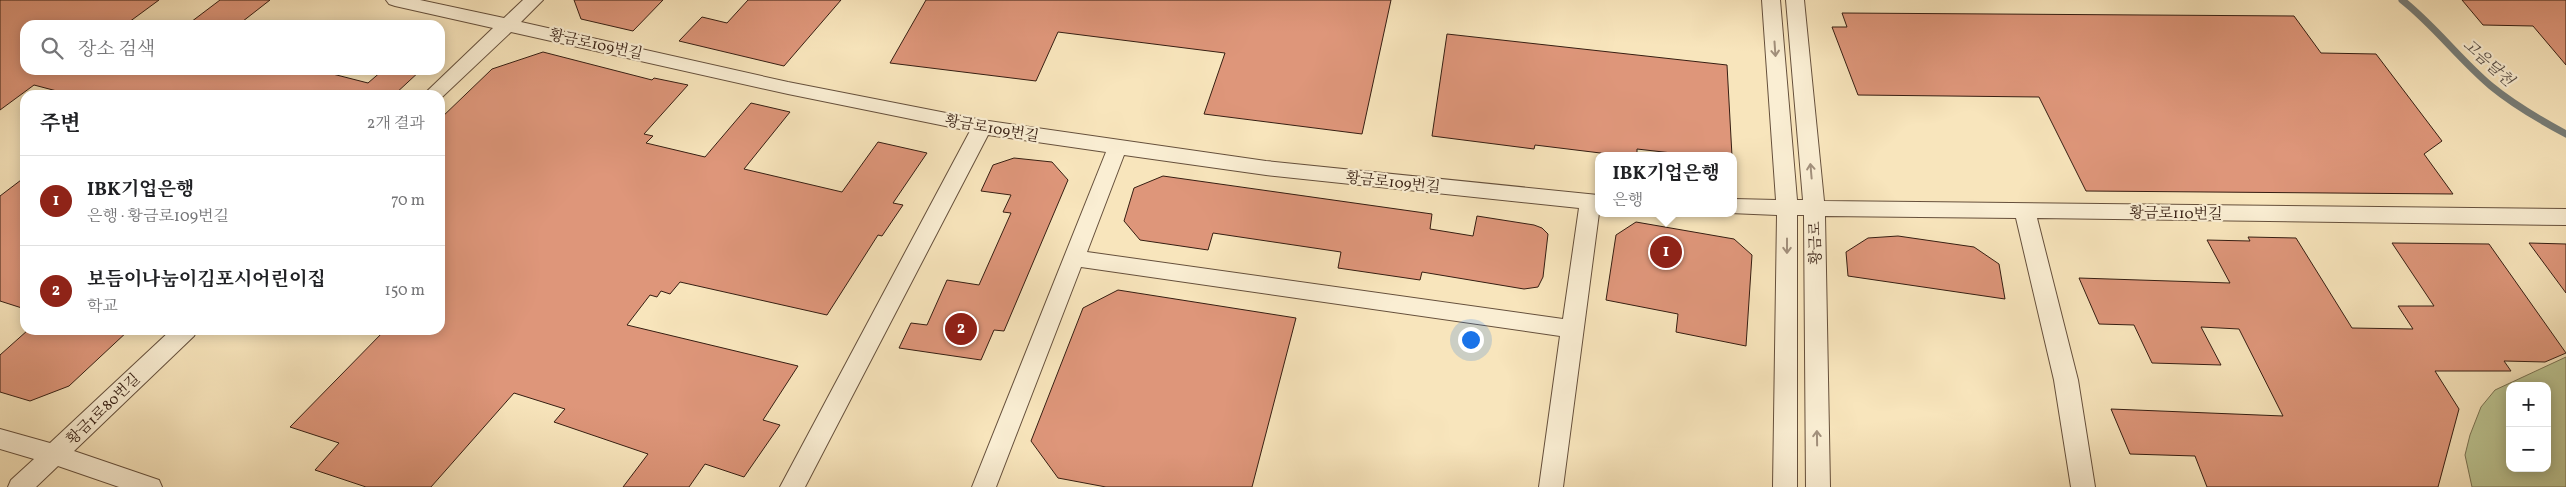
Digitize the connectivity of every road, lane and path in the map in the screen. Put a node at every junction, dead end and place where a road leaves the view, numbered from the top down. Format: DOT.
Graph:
graph roads {
  1 [pos="395,0"];
  2 [pos="534,0"];
  3 [pos="1771,0"];
  4 [pos="1795,0"];
  5 [pos="508,24"];
  6 [pos="438,90"];
  7 [pos="982,127"];
  8 [pos="1116,148"];
  9 [pos="1594,202"];
  10 [pos="1737,206"];
  11 [pos="1787,208"];
  12 [pos="1814,208"];
  13 [pos="2025,211"];
  14 [pos="2566,217"];
  15 [pos="1076,258"];
  16 [pos="1571,329"];
  17 [pos="181,335"];
  18 [pos="0,439"];
  19 [pos="55,455"];
  20 [pos="20,487"];
  21 [pos="150,487"];
  22 [pos="792,487"];
  23 [pos="984,487"];
  24 [pos="1551,487"];
  25 [pos="1785,487"];
  26 [pos="1818,487"];
  27 [pos="2084,487"];
  1 -- 5 [label="street, 황금로109번길"];
  2 -- 5 [label="street"];
  3 -- 11 [label="street, 황금로, one-way"];
  12 -- 4 [label="street, 황금로, one-way"];
  5 -- 6 [label="street"];
  5 -- 7 [label="street, 황금로109번길"];
  7 -- 8 [label="street, 황금로109번길"];
  7 -- 22 [label="street"];
  8 -- 9 [label="street, 황금로109번길"];
  8 -- 15 [label="street"];
  9 -- 16 [label="street"];
  10 -- 11 [label="street"];
  11 -- 12 [label="street, 황금로110번길"];
  11 -- 25 [label="street, 황금로, one-way"];
  12 -- 13 [label="street, 황금로110번길"];
  26 -- 12 [label="street, 황금로, one-way"];
  13 -- 14 [label="street, 황금로110번길"];
  13 -- 27 [label="street"];
  15 -- 16 [label="street"];
  15 -- 23 [label="street"];
  16 -- 24 [label="street"];
  17 -- 19 [label="street, 황금1로80번길"];
  18 -- 19 [label="street"];
  19 -- 20 [label="street, 황금1로80번길"];
  19 -- 21 [label="street"];
}
